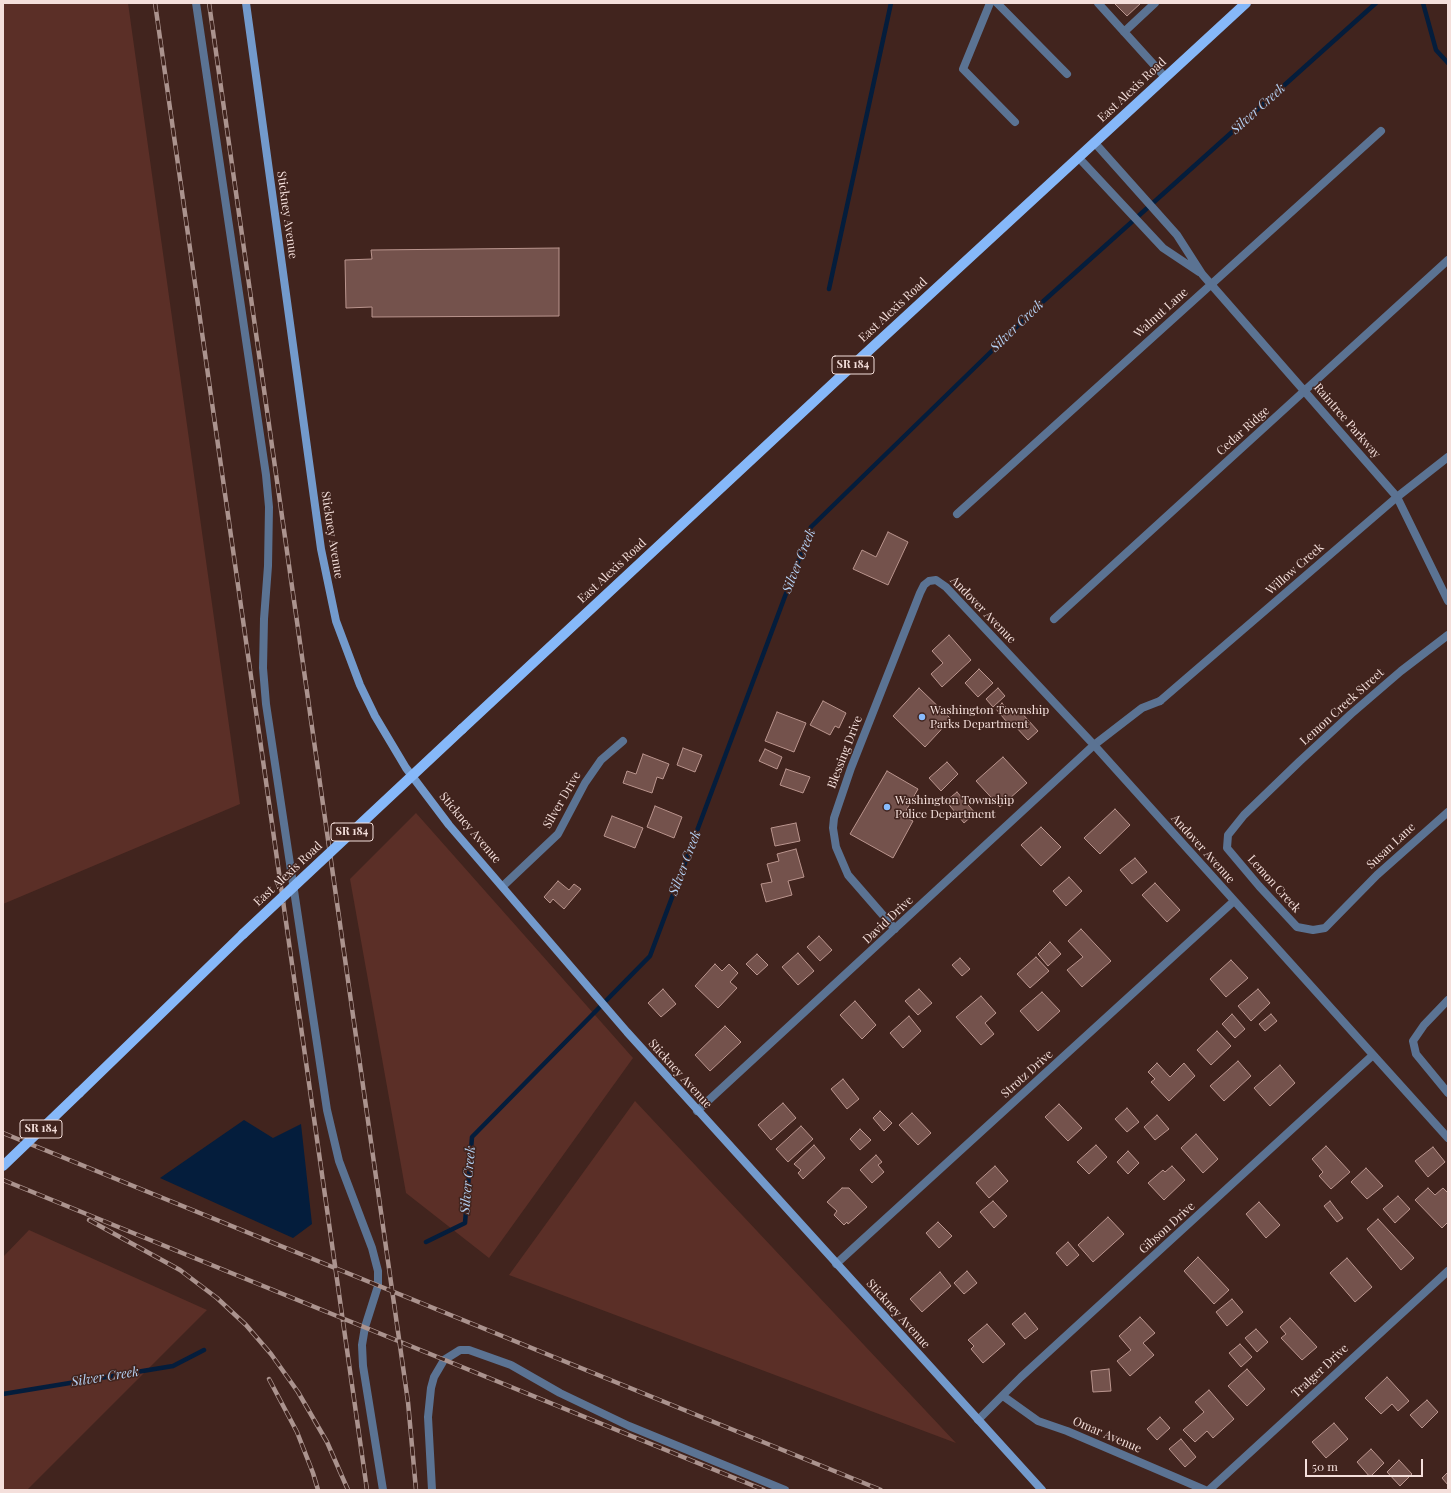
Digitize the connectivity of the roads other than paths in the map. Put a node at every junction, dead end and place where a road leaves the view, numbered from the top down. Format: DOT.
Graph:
graph roads {
  1 [pos="196,3"];
  2 [pos="246,3"];
  3 [pos="990,3"];
  4 [pos="997,3"];
  5 [pos="1098,3"];
  6 [pos="1155,3"];
  7 [pos="1246,3"];
  8 [pos="1124,32"];
  9 [pos="1068,74"];
  10 [pos="1165,77"];
  11 [pos="1015,122"];
  12 [pos="1381,131"];
  13 [pos="1094,142"];
  14 [pos="1078,157"];
  15 [pos="1448,260"];
  16 [pos="1202,274"];
  17 [pos="1210,284"];
  18 [pos="1304,391"];
  19 [pos="1448,457"];
  20 [pos="1397,497"];
  21 [pos="957,514"];
  22 [pos="936,580"];
  23 [pos="1448,601"];
  24 [pos="1054,619"];
  25 [pos="1448,635"];
  26 [pos="1160,702"];
  27 [pos="623,741"];
  28 [pos="1094,745"];
  29 [pos="1257,803"];
  30 [pos="1448,812"];
  31 [pos="503,886"];
  32 [pos="1352,900"];
  33 [pos="1234,901"];
  34 [pos="896,929"];
  35 [pos="1448,1000"];
  36 [pos="1373,1055"];
  37 [pos="1448,1093"];
  38 [pos="697,1111"];
  39 [pos="1448,1138"];
  40 [pos="3,1166"];
  41 [pos="836,1264"];
  42 [pos="1448,1271"];
  43 [pos="1003,1396"];
  44 [pos="978,1420"];
  45 [pos="383,1490"];
  46 [pos="432,1490"];
  47 [pos="785,1490"];
  48 [pos="1042,1490"];
  49 [pos="1205,1490"];
  50 [pos="1209,1490"];
  1 -- 45 [label="street"];
  2 -- 31 [label="street, Stickney Avenue"];
  3 -- 11 [label="street"];
  4 -- 9 [label="street"];
  5 -- 8 [label="street"];
  6 -- 8 [label="street"];
  7 -- 10 [label="main road, East Alexis Road / SR 184"];
  8 -- 10 [label="street"];
  10 -- 13 [label="main road, East Alexis Road / SR 184"];
  12 -- 17 [label="street, Walnut Lane"];
  13 -- 14 [label="main road, East Alexis Road / SR 184"];
  13 -- 16 [label="street, Raintree Parkway"];
  14 -- 16 [label="street, Raintree Parkway"];
  14 -- 40 [label="main road, East Alexis Road / SR 184, bridge"];
  15 -- 18 [label="street, Cedar Ridge"];
  16 -- 17 [label="street, Raintree Parkway"];
  17 -- 18 [label="street, Raintree Parkway"];
  17 -- 21 [label="street, Walnut Lane"];
  18 -- 20 [label="street, Raintree Parkway"];
  18 -- 24 [label="street, Cedar Ridge"];
  19 -- 20 [label="street, Willow Creek"];
  20 -- 23 [label="street, Raintree Parkway"];
  20 -- 26 [label="street, Willow Creek"];
  22 -- 28 [label="street, Andover Avenue"];
  22 -- 34 [label="street, Blessing Drive"];
  25 -- 29 [label="street, Lemon Creek Street"];
  26 -- 28 [label="street, David Drive"];
  27 -- 31 [label="street, Silver Drive"];
  28 -- 33 [label="street, Andover Avenue"];
  28 -- 34 [label="street, David Drive"];
  29 -- 32 [label="street, Lemon Creek"];
  30 -- 32 [label="street, Susan Lane"];
  31 -- 38 [label="street, Stickney Avenue"];
  33 -- 36 [label="street, Andover Avenue"];
  33 -- 41 [label="street, Strotz Drive"];
  34 -- 38 [label="street, David Drive"];
  35 -- 37 [label="street"];
  36 -- 39 [label="street, Andover Avenue"];
  36 -- 43 [label="street, Gibson Drive"];
  38 -- 41 [label="street, Stickney Avenue"];
  41 -- 44 [label="street, Stickney Avenue"];
  42 -- 50 [label="street, Tralger Drive"];
  43 -- 44 [label="street, Gibson Drive"];
  43 -- 49 [label="street, Omar Avenue"];
  44 -- 48 [label="street, Stickney Avenue"];
  46 -- 47 [label="street"];
}
